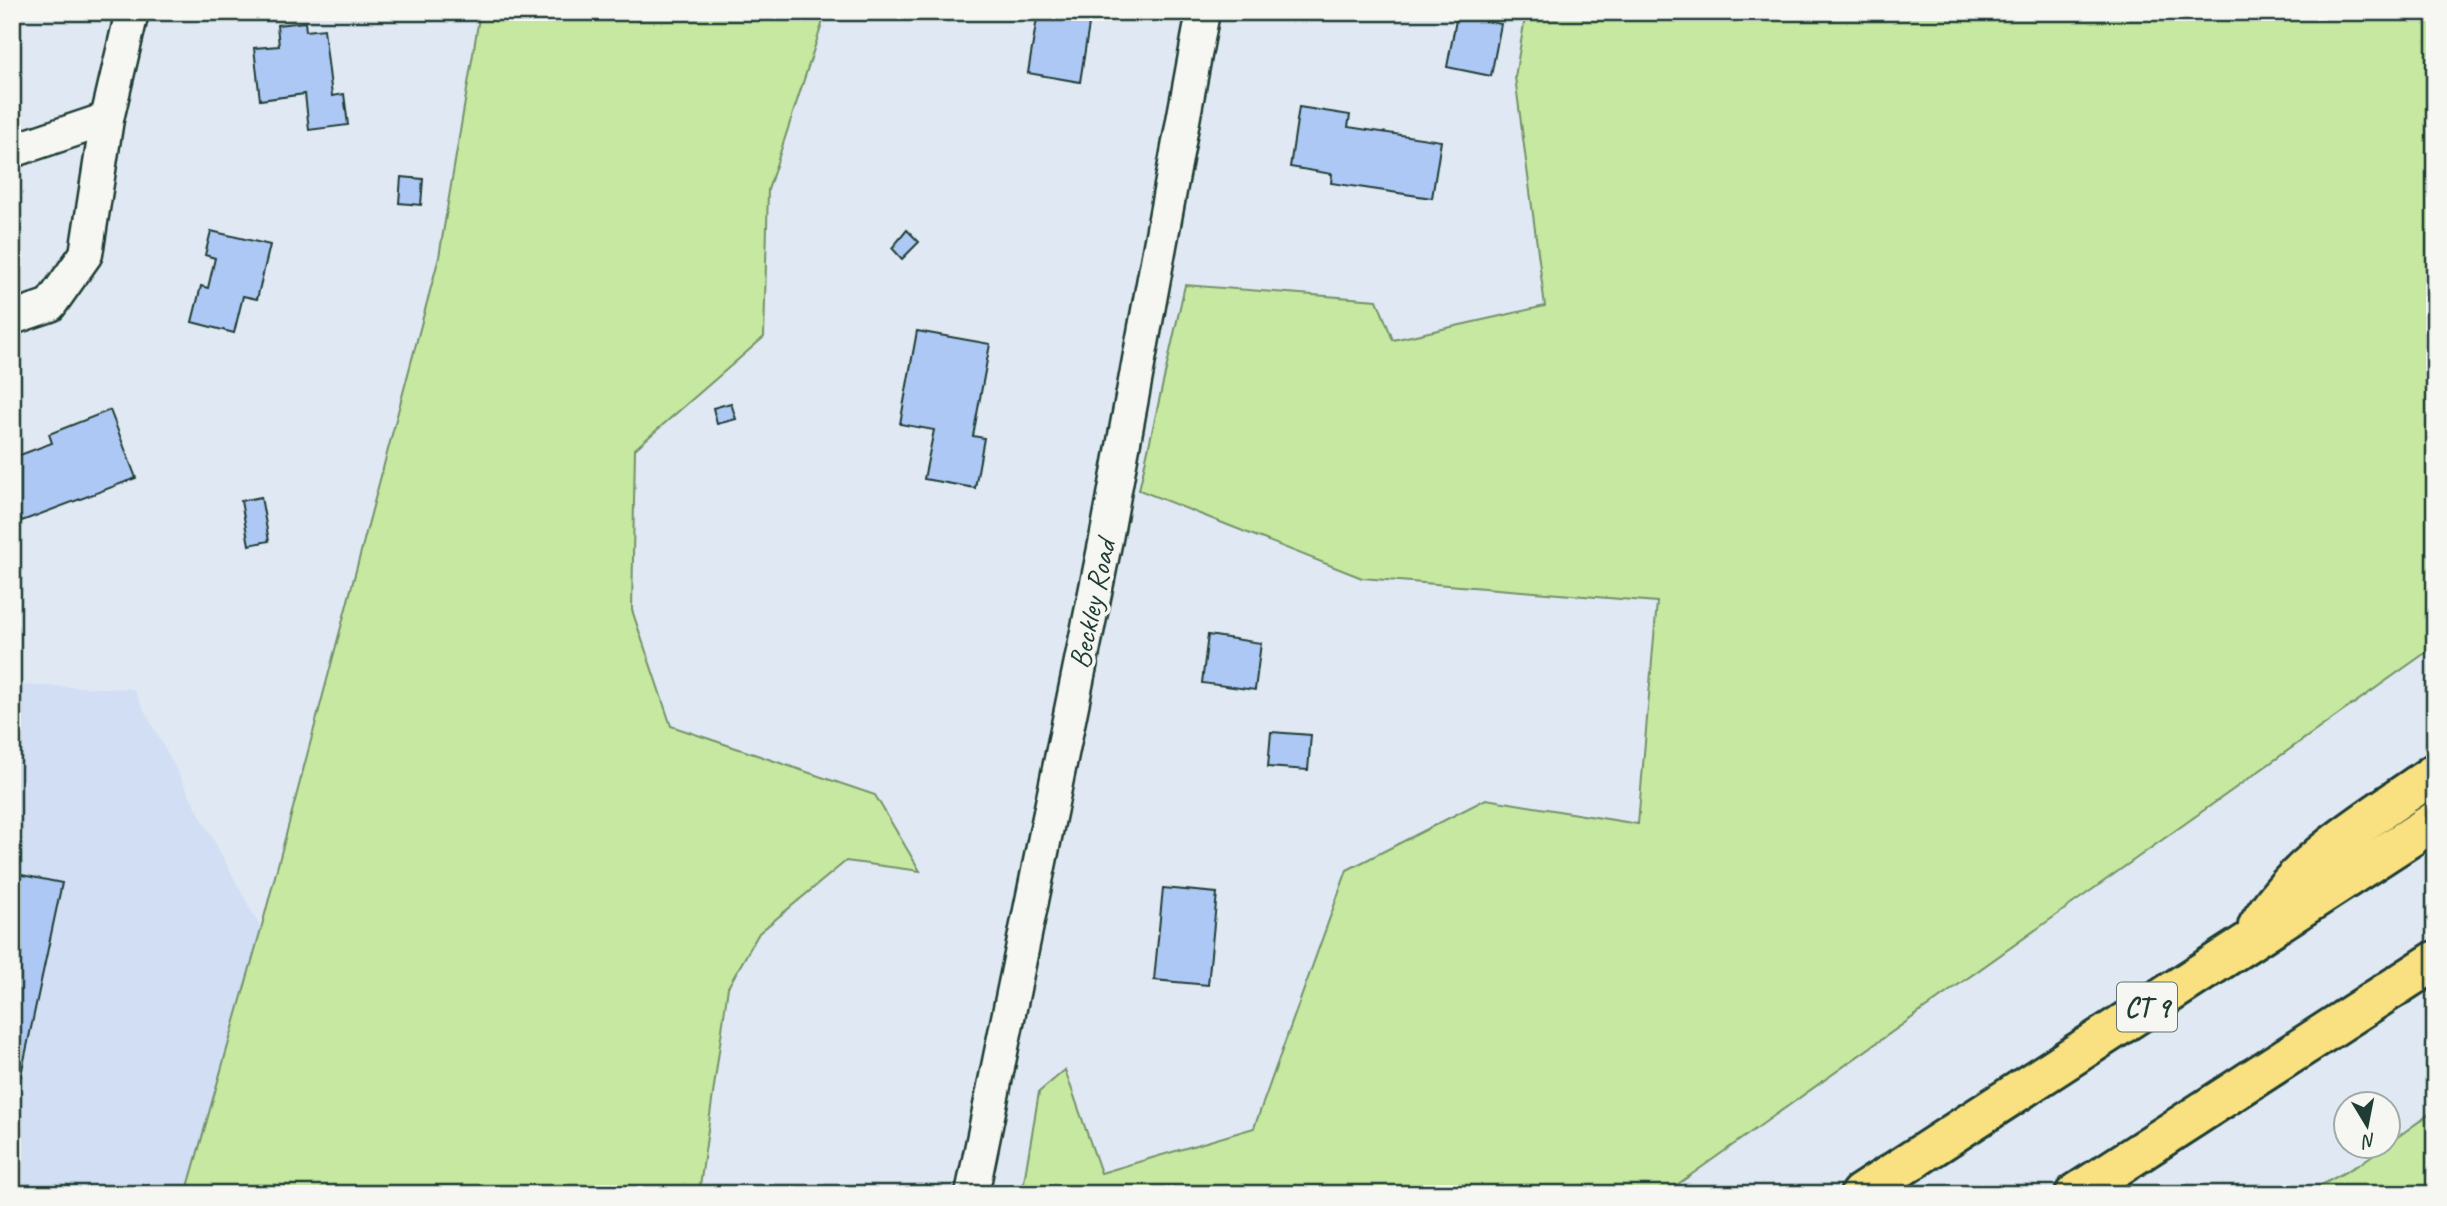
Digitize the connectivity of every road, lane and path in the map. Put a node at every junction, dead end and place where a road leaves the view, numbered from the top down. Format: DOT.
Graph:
graph roads {
  1 [pos="132,12"];
  2 [pos="1203,12"];
  3 [pos="107,119"];
  4 [pos="12,151"];
  5 [pos="12,318"];
  6 [pos="2435,773"];
  7 [pos="2435,821"];
  8 [pos="2248,942"];
  9 [pos="2435,961"];
  10 [pos="972,1194"];
  11 [pos="1860,1194"];
  12 [pos="2075,1194"];
  1 -- 3 [label="street"];
  2 -- 10 [label="street, Beckley Road"];
  3 -- 4 [label="street"];
  3 -- 5 [label="street"];
  6 -- 8 [label="highway"];
  7 -- 8 [label="highway, CT 9"];
  8 -- 11 [label="highway, CT 9"];
  9 -- 12 [label="highway"];
}
